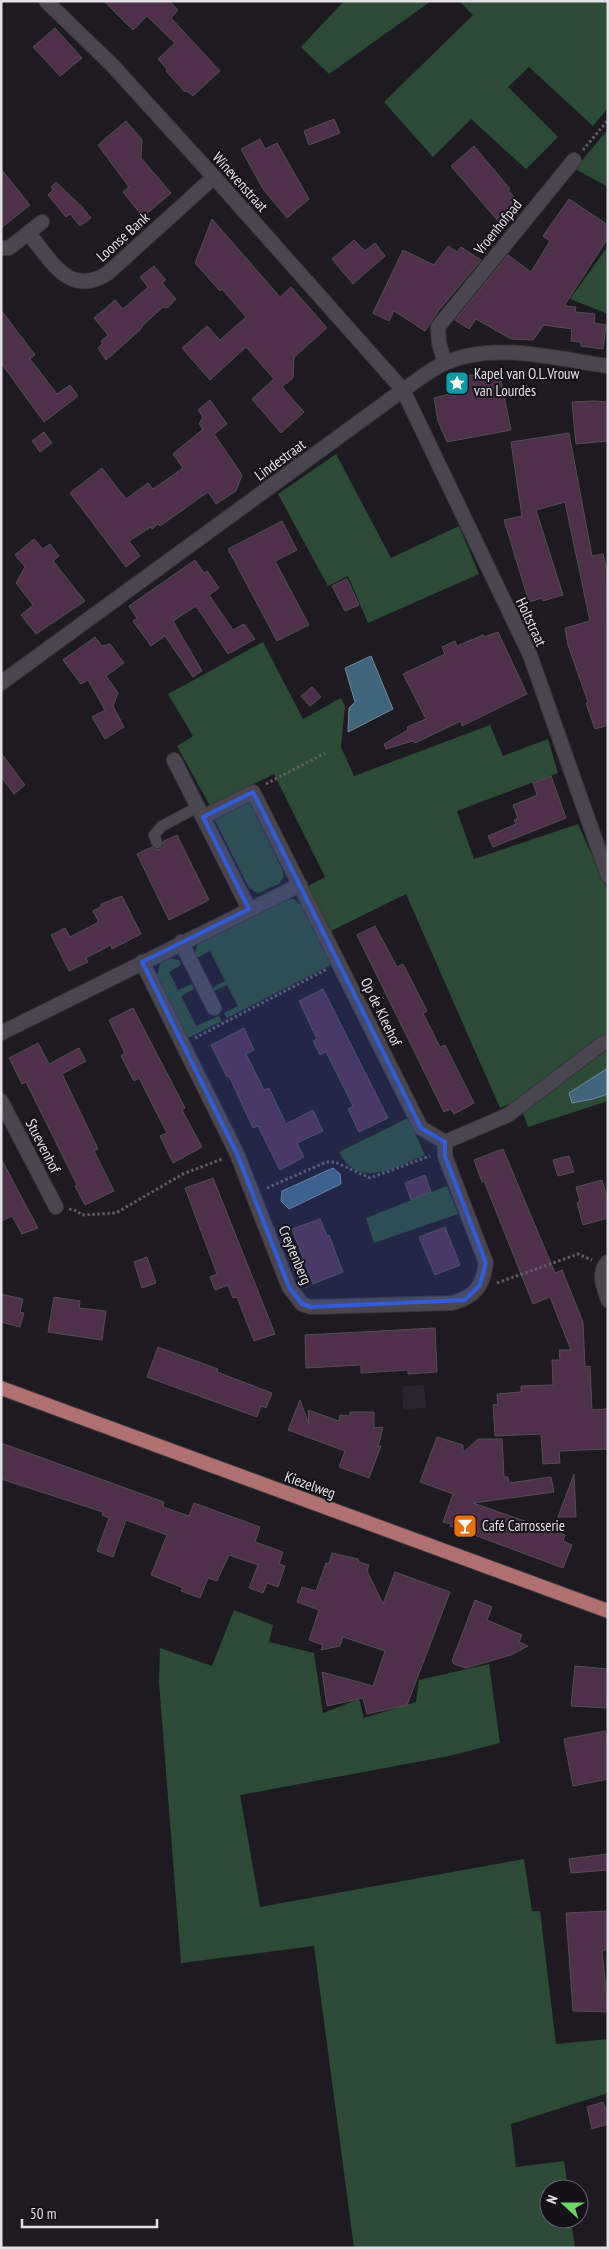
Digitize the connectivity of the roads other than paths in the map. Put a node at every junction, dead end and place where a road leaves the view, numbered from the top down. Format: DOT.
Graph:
graph roads {
  1 [pos="46,1"];
  2 [pos="574,160"];
  3 [pos="214,177"];
  4 [pos="42,222"];
  5 [pos="29,234"];
  6 [pos="1,248"];
  7 [pos="445,363"];
  8 [pos="608,366"];
  9 [pos="404,390"];
  10 [pos="1,683"];
  11 [pos="174,760"];
  12 [pos="200,812"];
  13 [pos="157,842"];
  14 [pos="608,876"];
  15 [pos="300,885"];
  16 [pos="249,909"];
  17 [pos="182,942"];
  18 [pos="142,962"];
  19 [pos="214,1008"];
  20 [pos="1,1033"];
  21 [pos="608,1042"];
  22 [pos="1,1101"];
  23 [pos="445,1147"];
  24 [pos="56,1207"];
  25 [pos="606,1264"];
  26 [pos="608,1300"];
  27 [pos="1,1388"];
  28 [pos="608,1611"];
  1 -- 3 [label="street, Winevenstraat"];
  2 -- 7 [label="street, Vroenhofpad"];
  3 -- 5 [label="street, Loonse Bank"];
  3 -- 9 [label="street, Winevenstraat"];
  4 -- 5 [label="street"];
  5 -- 6 [label="street"];
  7 -- 8 [label="street, Lindestraat"];
  7 -- 9 [label="street, Lindestraat"];
  9 -- 10 [label="street, Lindestraat"];
  9 -- 14 [label="street, Holtstraat"];
  11 -- 12 [label="street"];
  12 -- 13 [label="lane"];
  12 -- 15 [label="street, Op de Kleehof"];
  12 -- 16 [label="street"];
  15 -- 16 [label="street"];
  15 -- 23 [label="street, Op de Kleehof"];
  16 -- 17 [label="street"];
  17 -- 18 [label="street"];
  17 -- 19 [label="street"];
  18 -- 20 [label="street"];
  18 -- 23 [label="street, Creytenberg"];
  21 -- 23 [label="street"];
  22 -- 24 [label="street, Stuevenhof"];
  25 -- 26 [label="street"];
  27 -- 28 [label="main road, Kiezelweg"];
}
